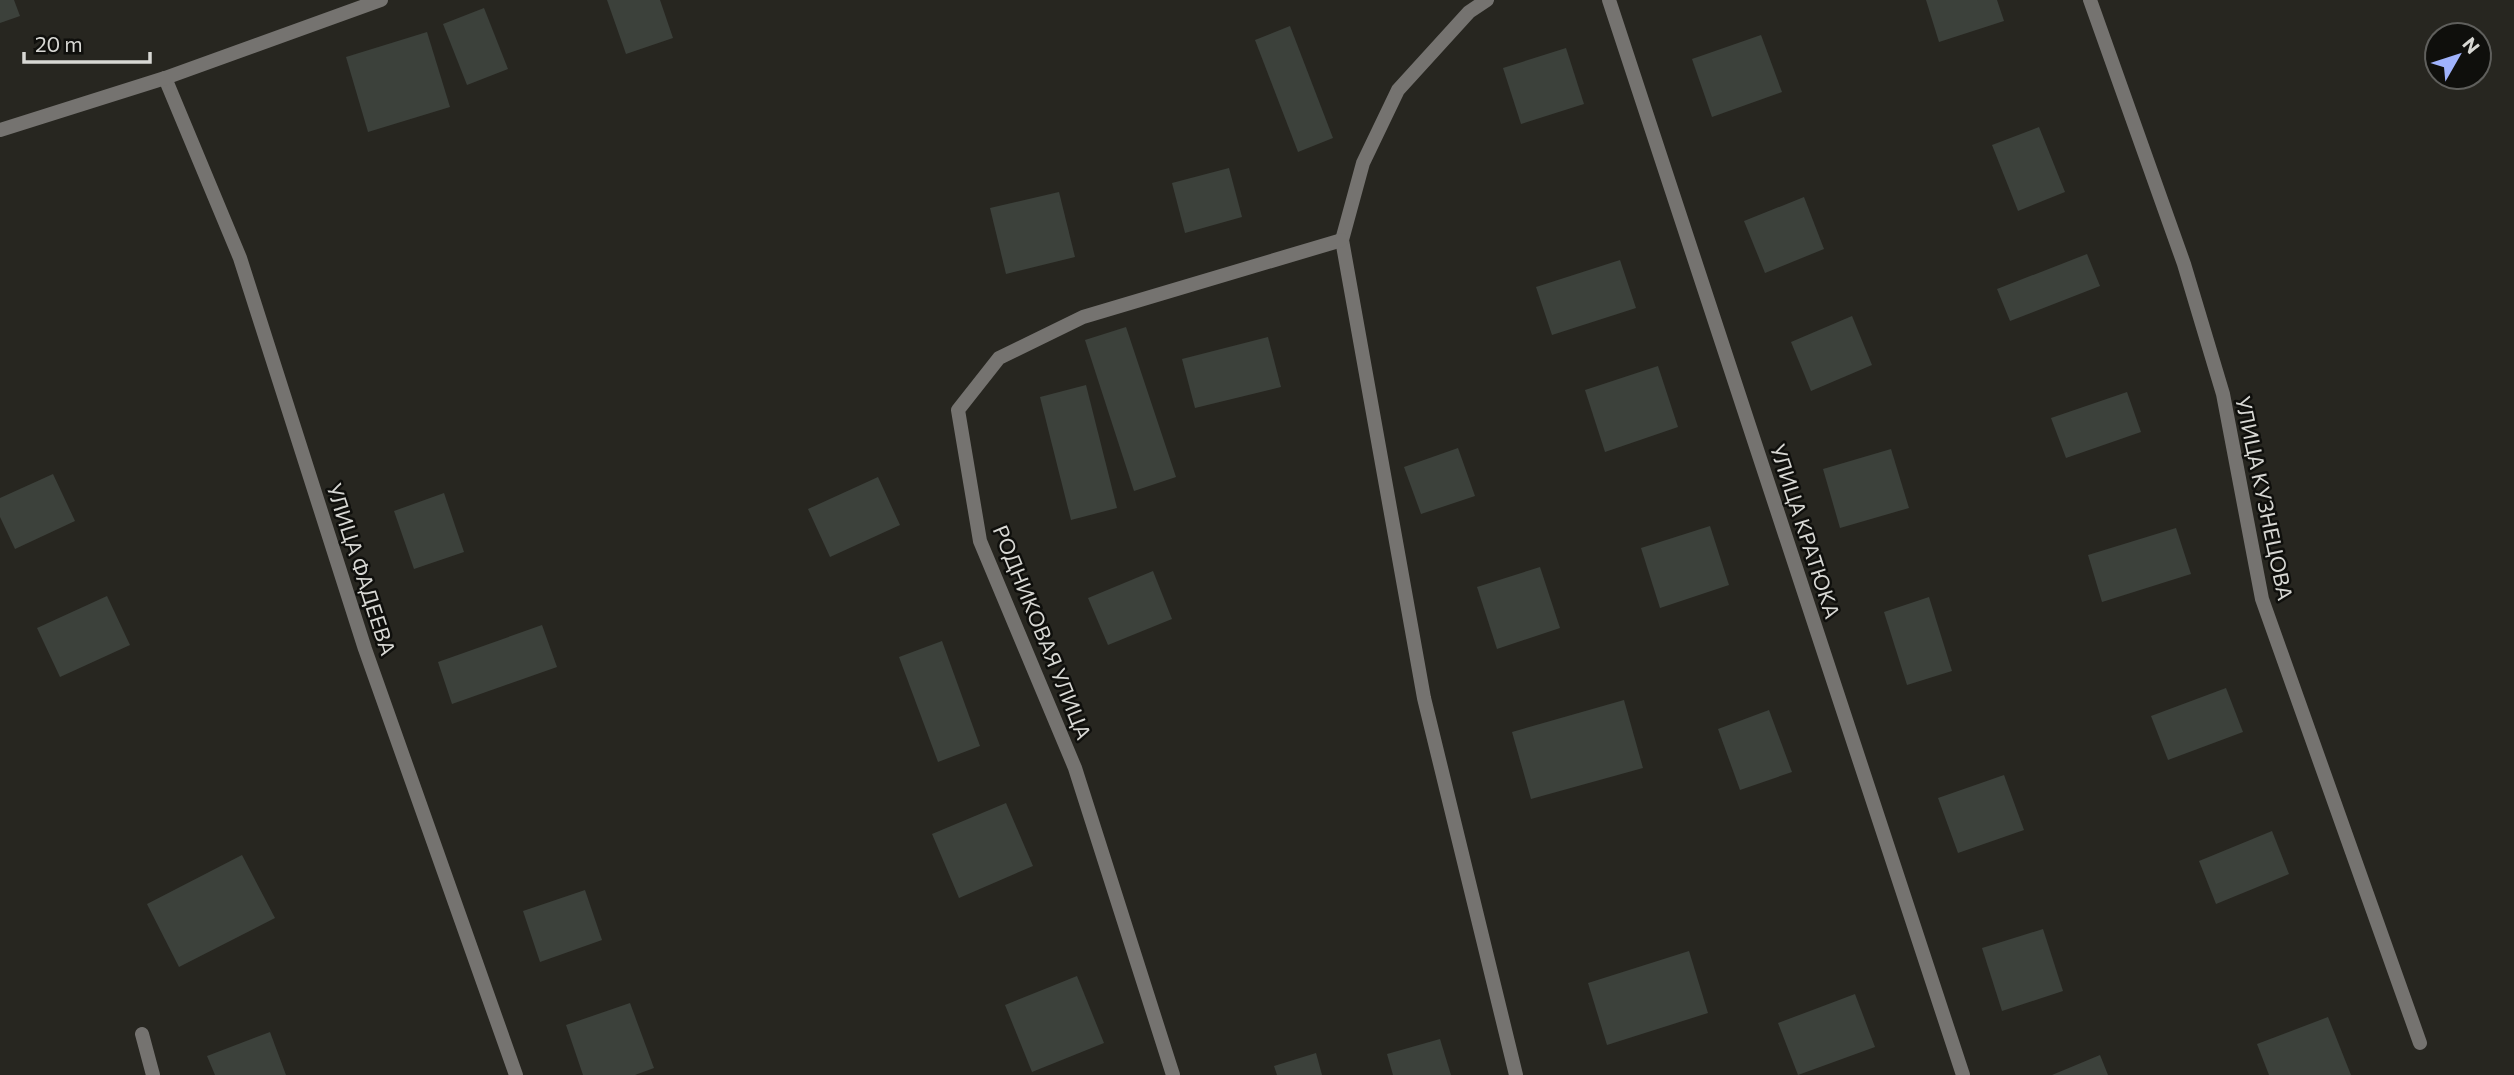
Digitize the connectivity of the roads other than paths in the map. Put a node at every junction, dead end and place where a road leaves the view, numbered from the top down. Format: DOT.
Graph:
graph roads {
  1 [pos="381,0"];
  2 [pos="1487,0"];
  3 [pos="1609,0"];
  4 [pos="2090,0"];
  5 [pos="165,78"];
  6 [pos="0,130"];
  7 [pos="1342,240"];
  8 [pos="142,1034"];
  9 [pos="2420,1043"];
  10 [pos="153,1075"];
  11 [pos="516,1075"];
  12 [pos="1173,1075"];
  13 [pos="1516,1075"];
  14 [pos="1963,1075"];
  1 -- 5 [label="street"];
  2 -- 7 [label="street"];
  3 -- 14 [label="street, УЛИЦА КРАТЮКА"];
  4 -- 9 [label="street, УЛИЦА КУЗНЕЦОВА"];
  5 -- 6 [label="street"];
  5 -- 11 [label="street, УЛИЦА ФАДЕЕВА"];
  7 -- 12 [label="street, РОДНИКОВАЯ УЛИЦА"];
  7 -- 13 [label="street"];
  8 -- 10 [label="street"];
}
